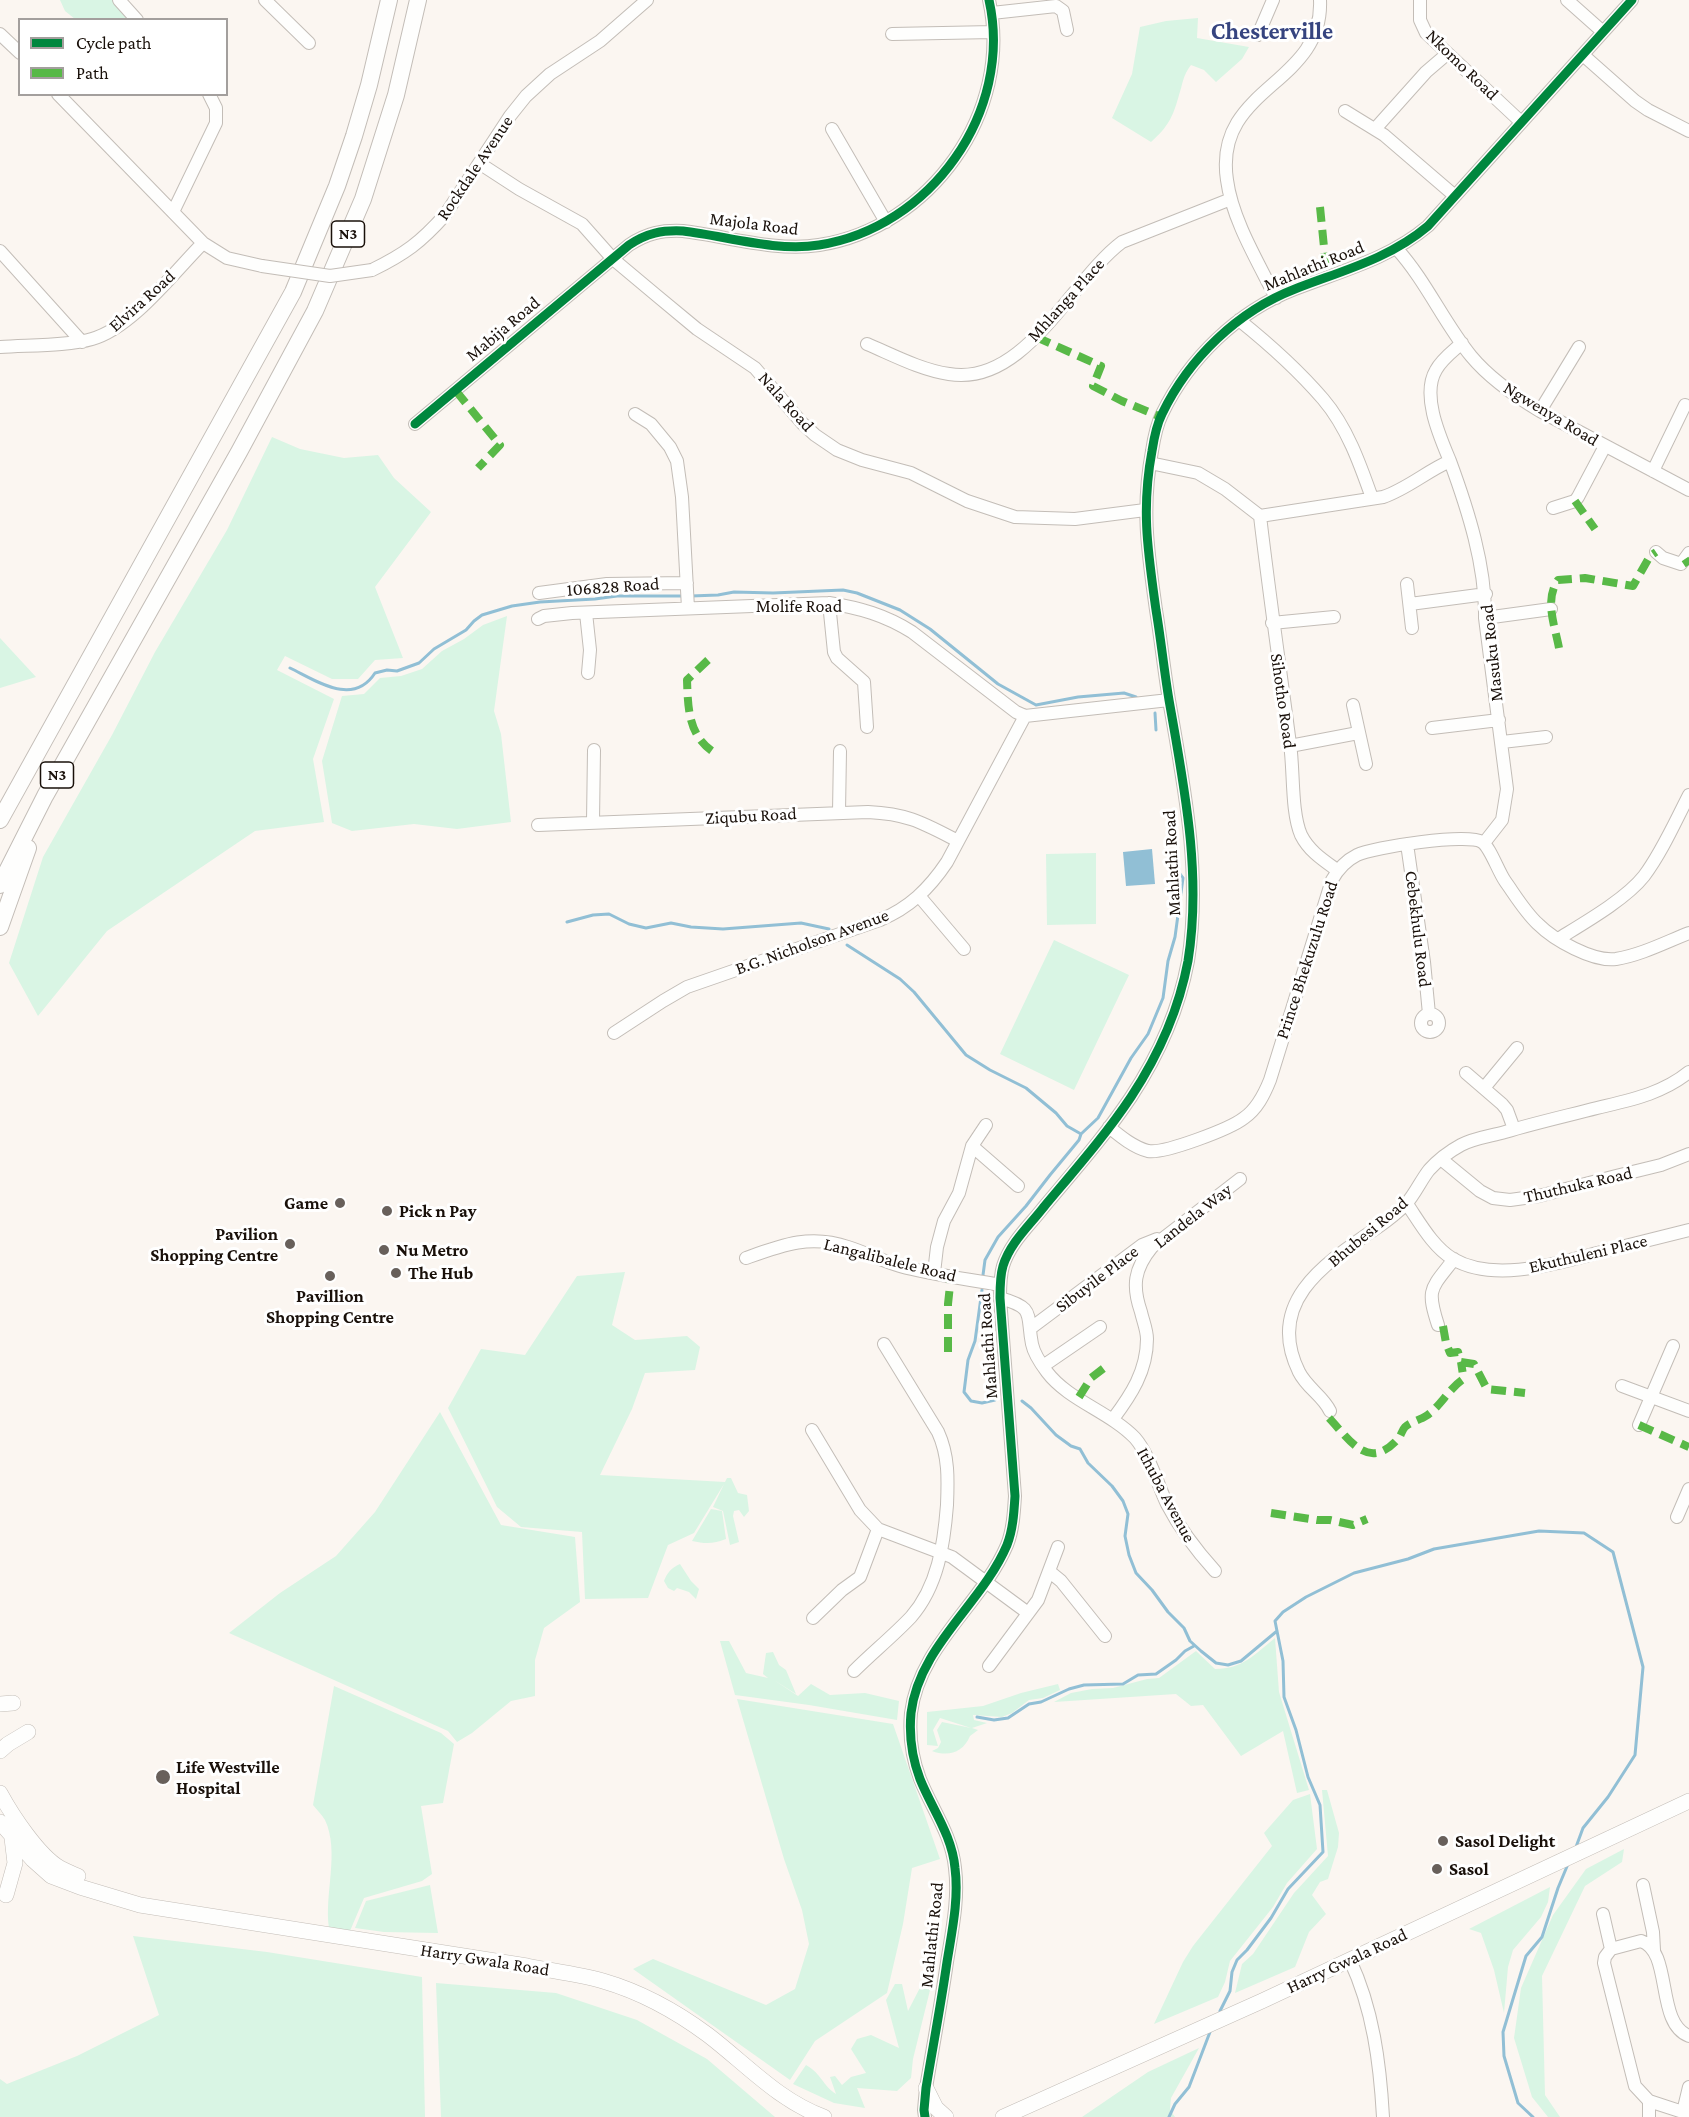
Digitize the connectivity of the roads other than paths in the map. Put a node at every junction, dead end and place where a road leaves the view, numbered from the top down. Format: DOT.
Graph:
graph roads {
  1 [pos="118,0"];
  2 [pos="265,0"];
  3 [pos="389,0"];
  4 [pos="418,0"];
  5 [pos="647,0"];
  6 [pos="989,0"];
  7 [pos="1273,0"];
  8 [pos="1320,0"];
  9 [pos="1420,0"];
  10 [pos="1567,0"];
  11 [pos="1632,0"];
  12 [pos="992,13"];
  13 [pos="135,18"];
  14 [pos="1067,30"];
  15 [pos="993,32"];
  16 [pos="1603,32"];
  17 [pos="0,34"];
  18 [pos="892,34"];
  19 [pos="1258,34"];
  20 [pos="309,43"];
  21 [pos="18,51"];
  22 [pos="1447,54"];
  23 [pos="1583,55"];
  24 [pos="60,96"];
  25 [pos="209,96"];
  26 [pos="1345,111"];
  27 [pos="1521,122"];
  28 [pos="832,129"];
  29 [pos="1375,129"];
  30 [pos="1689,131"];
  31 [pos="479,163"];
  32 [pos="1455,196"];
  33 [pos="1231,199"];
  34 [pos="173,212"];
  35 [pos="885,222"];
  36 [pos="203,243"];
  37 [pos="1397,249"];
  38 [pos="0,251"];
  39 [pos="613,259"];
  40 [pos="1276,298"];
  41 [pos="1239,320"];
  42 [pos="82,342"];
  43 [pos="1462,343"];
  44 [pos="867,344"];
  45 [pos="1579,347"];
  46 [pos="0,348"];
  47 [pos="1685,405"];
  48 [pos="1540,411"];
  49 [pos="635,414"];
  50 [pos="415,424"];
  51 [pos="1605,446"];
  52 [pos="1450,460"];
  53 [pos="1150,463"];
  54 [pos="1653,471"];
  55 [pos="1689,490"];
  56 [pos="1372,498"];
  57 [pos="1553,508"];
  58 [pos="1145,510"];
  59 [pos="1260,516"];
  60 [pos="1656,552"];
  61 [pos="1689,553"];
  62 [pos="1407,584"];
  63 [pos="687,586"];
  64 [pos="539,593"];
  65 [pos="1486,594"];
  66 [pos="829,603"];
  67 [pos="1410,604"];
  68 [pos="688,606"];
  69 [pos="1551,609"];
  70 [pos="586,613"];
  71 [pos="1334,617"];
  72 [pos="1485,618"];
  73 [pos="538,619"];
  74 [pos="1272,622"];
  75 [pos="1412,628"];
  76 [pos="588,673"];
  77 [pos="1169,700"];
  78 [pos="1353,705"];
  79 [pos="1024,716"];
  80 [pos="1499,720"];
  81 [pos="867,727"];
  82 [pos="1432,728"];
  83 [pos="1358,733"];
  84 [pos="1546,737"];
  85 [pos="1502,742"];
  86 [pos="1290,746"];
  87 [pos="594,750"];
  88 [pos="840,751"];
  89 [pos="1366,764"];
  90 [pos="1689,795"];
  91 [pos="45,796"];
  92 [pos="839,812"];
  93 [pos="0,820"];
  94 [pos="593,822"];
  95 [pos="538,825"];
  96 [pos="958,841"];
  97 [pos="1484,843"];
  98 [pos="1407,844"];
  99 [pos="1337,870"];
  100 [pos="0,885"];
  101 [pos="920,897"];
  102 [pos="0,927"];
  103 [pos="1689,933"];
  104 [pos="1558,939"];
  105 [pos="964,949"];
  106 [pos="1429,1014"];
  107 [pos="614,1033"];
  108 [pos="1517,1048"];
  109 [pos="1689,1072"];
  110 [pos="1466,1073"];
  111 [pos="1484,1088"];
  112 [pos="986,1125"];
  113 [pos="1108,1127"];
  114 [pos="1514,1129"];
  115 [pos="972,1146"];
  116 [pos="1689,1154"];
  117 [pos="1441,1159"];
  118 [pos="1240,1179"];
  119 [pos="1018,1186"];
  120 [pos="1407,1204"];
  121 [pos="1689,1230"];
  122 [pos="1166,1236"];
  123 [pos="746,1258"];
  124 [pos="1454,1259"];
  125 [pos="934,1274"];
  126 [pos="1000,1291"];
  127 [pos="1438,1325"];
  128 [pos="1100,1327"];
  129 [pos="1031,1328"];
  130 [pos="884,1344"];
  131 [pos="1674,1346"];
  132 [pos="1043,1366"];
  133 [pos="1622,1386"];
  134 [pos="1652,1396"];
  135 [pos="1330,1411"];
  136 [pos="1689,1411"];
  137 [pos="1113,1419"];
  138 [pos="1639,1425"];
  139 [pos="812,1430"];
  140 [pos="1689,1489"];
  141 [pos="1677,1517"];
  142 [pos="878,1529"];
  143 [pos="1058,1547"];
  144 [pos="942,1552"];
  145 [pos="1215,1571"];
  146 [pos="1050,1572"];
  147 [pos="986,1582"];
  148 [pos="1028,1613"];
  149 [pos="813,1618"];
  150 [pos="1105,1636"];
  151 [pos="989,1666"];
  152 [pos="854,1671"];
  153 [pos="28,1732"];
  154 [pos="0,1751"];
  155 [pos="0,1793"];
  156 [pos="1689,1801"];
  157 [pos="0,1822"];
  158 [pos="12,1838"];
  159 [pos="1643,1885"];
  160 [pos="109,1894"];
  161 [pos="6,1895"];
  162 [pos="1603,1914"];
  163 [pos="1611,1949"];
  164 [pos="1654,1950"];
  165 [pos="1350,1960"];
  166 [pos="1689,2036"];
  167 [pos="1689,2087"];
  168 [pos="926,2088"];
  169 [pos="1649,2101"];
  170 [pos="1686,2113"];
  171 [pos="922,2114"];
  172 [pos="824,2117"];
  173 [pos="946,2117"];
  174 [pos="1003,2117"];
  175 [pos="1383,2117"];
  176 [pos="1649,2117"];
  1 -- 13 [label="street"];
  2 -- 20 [label="street"];
  3 -- 93 [label="highway, N3"];
  4 -- 91 [label="highway, N3"];
  5 -- 31 [label="street, Rockdale Avenue"];
  6 -- 12 [label="street, Majola Road"];
  7 -- 19 [label="street"];
  8 -- 33 [label="street"];
  9 -- 22 [label="street, Nkomo Road"];
  10 -- 16 [label="street"];
  11 -- 16 [label="street, Mahlathi Road"];
  12 -- 14 [label="street"];
  12 -- 15 [label="street, Majola Road"];
  15 -- 18 [label="street"];
  15 -- 35 [label="street, Majola Road"];
  16 -- 23 [label="street, Mahlathi Road"];
  17 -- 21 [label="street"];
  22 -- 27 [label="street, Nkomo Road"];
  22 -- 29 [label="street"];
  23 -- 27 [label="street, Mahlathi Road"];
  23 -- 30 [label="street"];
  24 -- 34 [label="street, Rockdale Avenue"];
  25 -- 34 [label="street"];
  26 -- 29 [label="street"];
  27 -- 32 [label="street, Mahlathi Road"];
  28 -- 35 [label="street"];
  29 -- 32 [label="street"];
  31 -- 36 [label="street, Rockdale Avenue, bridge"];
  31 -- 39 [label="street, Nala Road"];
  32 -- 37 [label="street, Mahlathi Road"];
  33 -- 40 [label="street"];
  33 -- 44 [label="street, Mhlanga Place"];
  34 -- 36 [label="street, Rockdale Avenue"];
  35 -- 39 [label="street, Majola Road"];
  36 -- 42 [label="street, Elvira Road"];
  37 -- 40 [label="street, Mahlathi Road"];
  37 -- 43 [label="street, Ngwenya Road"];
  38 -- 42 [label="street"];
  39 -- 50 [label="street, Mabija Road"];
  39 -- 58 [label="street, Nala Road"];
  40 -- 41 [label="street, Mahlathi Road"];
  41 -- 53 [label="street, Mahlathi Road"];
  41 -- 56 [label="street"];
  42 -- 46 [label="street, Elvira Road"];
  43 -- 48 [label="street, Ngwenya Road"];
  43 -- 52 [label="street, Masuku Road"];
  45 -- 48 [label="street"];
  47 -- 54 [label="street"];
  48 -- 51 [label="street, Ngwenya Road"];
  49 -- 63 [label="street"];
  51 -- 54 [label="street, Ngwenya Road"];
  51 -- 57 [label="street"];
  52 -- 56 [label="street"];
  52 -- 65 [label="street, Masuku Road"];
  53 -- 58 [label="street, Mahlathi Road"];
  53 -- 59 [label="street"];
  54 -- 55 [label="street, Ngwenya Road"];
  56 -- 59 [label="street"];
  58 -- 77 [label="street, Mahlathi Road"];
  59 -- 74 [label="street, Sihotho Road"];
  60 -- 61 [label="street"];
  62 -- 67 [label="street"];
  63 -- 64 [label="street, 106828 Road"];
  63 -- 68 [label="street"];
  65 -- 67 [label="street"];
  65 -- 72 [label="street, Masuku Road"];
  66 -- 68 [label="street, Molife Road"];
  66 -- 79 [label="street, Molife Road"];
  66 -- 81 [label="street"];
  67 -- 75 [label="street"];
  68 -- 70 [label="street, Molife Road"];
  69 -- 72 [label="street"];
  70 -- 73 [label="street, Molife Road"];
  70 -- 76 [label="street"];
  71 -- 74 [label="street"];
  72 -- 80 [label="street, Masuku Road"];
  74 -- 86 [label="street, Sihotho Road"];
  77 -- 79 [label="street"];
  77 -- 113 [label="street, Mahlathi Road"];
  78 -- 83 [label="street"];
  79 -- 96 [label="street, B.G. Nicholson Avenue"];
  80 -- 82 [label="street"];
  80 -- 85 [label="street, Masuku Road"];
  83 -- 86 [label="street"];
  83 -- 89 [label="street"];
  84 -- 85 [label="street"];
  85 -- 97 [label="street, Masuku Road"];
  86 -- 99 [label="street, Sihotho Road"];
  87 -- 94 [label="street"];
  88 -- 92 [label="street"];
  90 -- 104 [label="street"];
  91 -- 100 [label="highway, N3"];
  91 -- 102 [label="highway"];
  92 -- 94 [label="street, Ziqubu Road"];
  92 -- 96 [label="street, Ziqubu Road"];
  94 -- 95 [label="street, Ziqubu Road"];
  96 -- 101 [label="street, B.G. Nicholson Avenue"];
  97 -- 98 [label="street, Prince Bhekuzulu Road"];
  97 -- 104 [label="street"];
  98 -- 99 [label="street, Prince Bhekuzulu Road"];
  98 -- 106 [label="street, Cebekhulu Road"];
  99 -- 113 [label="street, Prince Bhekuzulu Road"];
  101 -- 105 [label="street"];
  101 -- 107 [label="street, B.G. Nicholson Avenue"];
  103 -- 104 [label="street"];
  108 -- 111 [label="street"];
  109 -- 114 [label="street, Bhubesi Road"];
  110 -- 111 [label="street"];
  111 -- 114 [label="street"];
  112 -- 115 [label="street"];
  113 -- 126 [label="street, Mahlathi Road"];
  114 -- 117 [label="street, Bhubesi Road"];
  115 -- 119 [label="street"];
  115 -- 125 [label="street"];
  116 -- 117 [label="street, Thuthuka Road"];
  117 -- 120 [label="street, Bhubesi Road"];
  118 -- 122 [label="street, Landela Way"];
  120 -- 124 [label="street, Ekuthuleni Place"];
  120 -- 135 [label="street, Bhubesi Road"];
  121 -- 124 [label="street, Ekuthuleni Place"];
  122 -- 129 [label="street, Sibuyile Place"];
  122 -- 137 [label="street, Landela Way"];
  123 -- 125 [label="street, Langalibalele Road"];
  124 -- 127 [label="street"];
  125 -- 126 [label="street, Langalibalele Road"];
  126 -- 129 [label="street, Ithuba Avenue"];
  126 -- 147 [label="street, Mahlathi Road"];
  128 -- 132 [label="street"];
  129 -- 132 [label="street, Ithuba Avenue"];
  130 -- 144 [label="street"];
  131 -- 134 [label="street"];
  132 -- 137 [label="street, Ithuba Avenue"];
  133 -- 134 [label="street"];
  134 -- 136 [label="street"];
  134 -- 138 [label="street"];
  137 -- 145 [label="street, Ithuba Avenue"];
  139 -- 142 [label="street"];
  140 -- 141 [label="street"];
  142 -- 144 [label="street"];
  142 -- 149 [label="street"];
  143 -- 146 [label="street"];
  144 -- 147 [label="street"];
  144 -- 152 [label="street"];
  146 -- 148 [label="street"];
  146 -- 150 [label="street"];
  147 -- 148 [label="street"];
  147 -- 168 [label="street, Mahlathi Road"];
  148 -- 151 [label="street"];
  153 -- 154 [label="main road"];
  155 -- 160 [label="main road"];
  156 -- 165 [label="main road, Harry Gwala Road"];
  157 -- 158 [label="main road"];
  158 -- 160 [label="main road"];
  158 -- 161 [label="main road"];
  159 -- 164 [label="street"];
  160 -- 172 [label="main road, Harry Gwala Road"];
  162 -- 163 [label="street"];
  163 -- 164 [label="street"];
  163 -- 169 [label="street"];
  164 -- 166 [label="street"];
  165 -- 174 [label="main road, Harry Gwala Road"];
  165 -- 175 [label="street"];
  167 -- 170 [label="street"];
  168 -- 171 [label="street, Mahlathi Road"];
  168 -- 173 [label="main road"];
  169 -- 170 [label="street"];
  169 -- 176 [label="street"];
}
